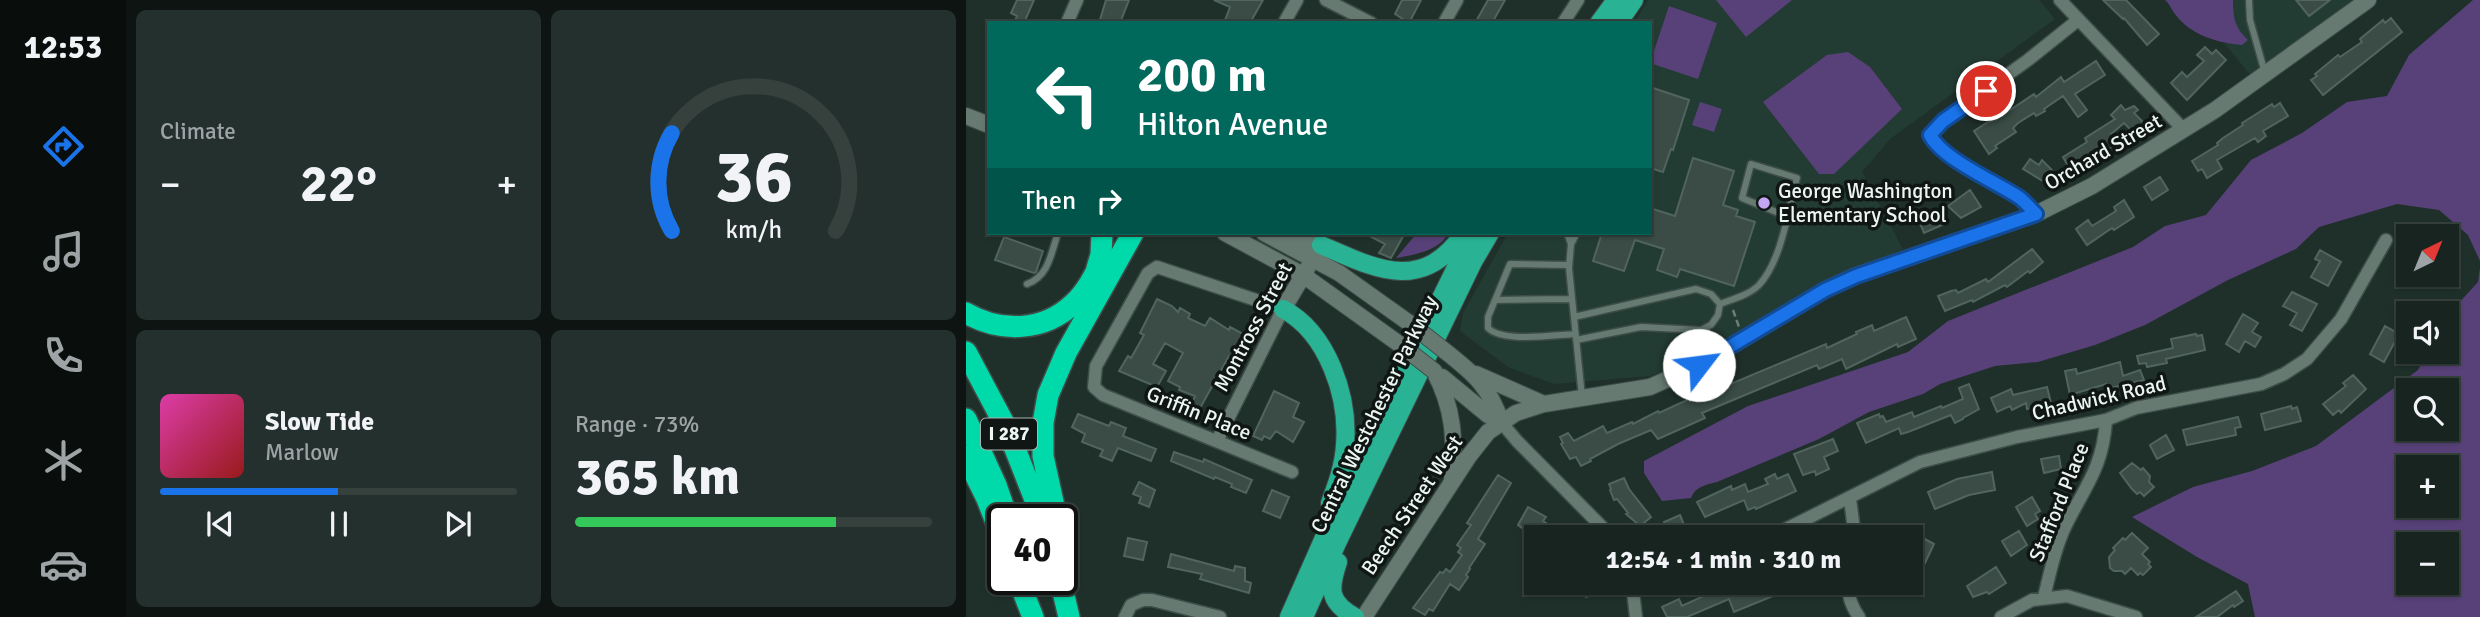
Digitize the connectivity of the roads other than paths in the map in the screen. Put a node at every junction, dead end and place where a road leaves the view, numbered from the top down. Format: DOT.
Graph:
graph roads {
  1 [pos="1077,0"];
  2 [pos="1297,0"];
  3 [pos="1326,0"];
  4 [pos="1457,0"];
  5 [pos="1578,0"];
  6 [pos="1616,0"];
  7 [pos="1634,0"];
  8 [pos="2060,0"];
  9 [pos="2249,0"];
  10 [pos="2368,0"];
  11 [pos="2078,20"];
  12 [pos="1068,21"];
  13 [pos="1285,21"];
  14 [pos="1367,21"];
  15 [pos="1445,21"];
  16 [pos="1564,21"];
  17 [pos="1601,21"];
  18 [pos="1619,21"];
  19 [pos="2265,75"];
  20 [pos="966,116"];
  21 [pos="987,124"];
  22 [pos="2183,129"];
  23 [pos="2036,214"];
  24 [pos="1786,216"];
  25 [pos="1057,235"];
  26 [pos="1102,235"];
  27 [pos="1117,235"];
  28 [pos="1132,235"];
  29 [pos="1229,235"];
  30 [pos="1274,235"];
  31 [pos="1285,235"];
  32 [pos="1462,235"];
  33 [pos="1472,235"];
  34 [pos="1489,235"];
  35 [pos="1568,235"];
  36 [pos="1576,235"];
  37 [pos="2386,240"];
  38 [pos="1572,244"];
  39 [pos="1321,245"];
  40 [pos="1569,265"];
  41 [pos="1303,275"];
  42 [pos="1091,280"];
  43 [pos="1027,284"];
  44 [pos="1572,299"];
  45 [pos="1495,300"];
  46 [pos="1720,304"];
  47 [pos="1283,309"];
  48 [pos="966,313"];
  49 [pos="1574,317"];
  50 [pos="1576,337"];
  51 [pos="966,352"];
  52 [pos="1434,371"];
  53 [pos="1473,373"];
  54 [pos="1582,399"];
  55 [pos="1544,404"];
  56 [pos="966,419"];
  57 [pos="2106,420"];
  58 [pos="1501,422"];
  59 [pos="1217,441"];
  60 [pos="966,456"];
  61 [pos="1292,472"];
  62 [pos="1451,483"];
  63 [pos="1850,499"];
  64 [pos="989,504"];
  65 [pos="1002,504"];
  66 [pos="1037,504"];
  67 [pos="1054,504"];
  68 [pos="1331,522"];
  69 [pos="1600,525"];
  70 [pos="1795,525"];
  71 [pos="1853,525"];
  72 [pos="1337,543"];
  73 [pos="1305,580"];
  74 [pos="1025,595"];
  75 [pos="1029,595"];
  76 [pos="1064,595"];
  77 [pos="1633,595"];
  78 [pos="1848,595"];
  79 [pos="2044,597"];
  80 [pos="1034,617"];
  81 [pos="1069,617"];
  82 [pos="1125,617"];
  83 [pos="1220,617"];
  84 [pos="1278,617"];
  85 [pos="1289,617"];
  86 [pos="1304,617"];
  87 [pos="1355,617"];
  88 [pos="1364,617"];
  89 [pos="1636,617"];
  90 [pos="1859,617"];
  91 [pos="2001,617"];
  92 [pos="2136,617"];
  1 -- 12 [label="street"];
  2 -- 13 [label="street"];
  3 -- 14 [label="street"];
  4 -- 15 [label="street"];
  5 -- 16 [label="street"];
  6 -- 17 [label="main road"];
  7 -- 18 [label="main road"];
  8 -- 11 [label="street"];
  9 -- 19 [label="lane"];
  10 -- 19 [label="street, Orchard Street"];
  11 -- 22 [label="street"];
  11 -- 23 [label="street"];
  19 -- 22 [label="street, Orchard Street"];
  20 -- 21 [label="street"];
  22 -- 23 [label="street, Orchard Street"];
  23 -- 54 [label="street, Orchard Street"];
  24 -- 24 [label="lane"];
  24 -- 46 [label="lane"];
  25 -- 43 [label="lane"];
  26 -- 42 [label="highway"];
  27 -- 42 [label="highway"];
  28 -- 67 [label="highway"];
  29 -- 41 [label="street"];
  30 -- 39 [label="street"];
  31 -- 39 [label="street"];
  32 -- 39 [label="main road"];
  33 -- 68 [label="main road, Central Westchester Parkway"];
  34 -- 72 [label="main road, Central Westchester Parkway"];
  35 -- 38 [label="lane"];
  36 -- 38 [label="lane"];
  37 -- 57 [label="street, Chadwick Road"];
  38 -- 40 [label="lane"];
  39 -- 41 [label="street, Montross Street"];
  39 -- 53 [label="street, bridge"];
  40 -- 44 [label="lane"];
  40 -- 45 [label="lane"];
  41 -- 47 [label="street, Montross Street"];
  41 -- 52 [label="street, bridge"];
  42 -- 48 [label="highway"];
  44 -- 45 [label="lane"];
  44 -- 49 [label="lane"];
  45 -- 50 [label="lane"];
  46 -- 49 [label="lane"];
  46 -- 50 [label="lane"];
  47 -- 59 [label="street, Montross Street"];
  47 -- 59 [label="street, Griffin Place"];
  47 -- 68 [label="main road"];
  49 -- 50 [label="lane"];
  50 -- 54 [label="lane"];
  51 -- 66 [label="highway, I 287"];
  52 -- 58 [label="street"];
  52 -- 62 [label="street"];
  53 -- 55 [label="street"];
  53 -- 58 [label="street"];
  54 -- 55 [label="street, Orchard Street"];
  55 -- 58 [label="street, Orchard Street"];
  56 -- 65 [label="highway, I 287"];
  57 -- 63 [label="street, Chadwick Road"];
  57 -- 79 [label="street, Stafford Place"];
  58 -- 62 [label="street, Beech Street West"];
  58 -- 69 [label="street"];
  59 -- 61 [label="street, Griffin Place"];
  60 -- 64 [label="highway"];
  62 -- 88 [label="street, Beech Street West"];
  63 -- 70 [label="street, Chadwick Road"];
  63 -- 71 [label="street"];
  68 -- 73 [label="main road, Central Westchester Parkway"];
  72 -- 86 [label="main road, Central Westchester Parkway"];
  72 -- 87 [label="main road"];
  73 -- 84 [label="main road"];
  73 -- 85 [label="main road, Central Westchester Parkway"];
  74 -- 80 [label="highway"];
  75 -- 80 [label="highway"];
  76 -- 81 [label="highway"];
  77 -- 89 [label="street"];
  78 -- 90 [label="street"];
  79 -- 91 [label="street"];
  79 -- 92 [label="street"];
  82 -- 83 [label="street"];
}
